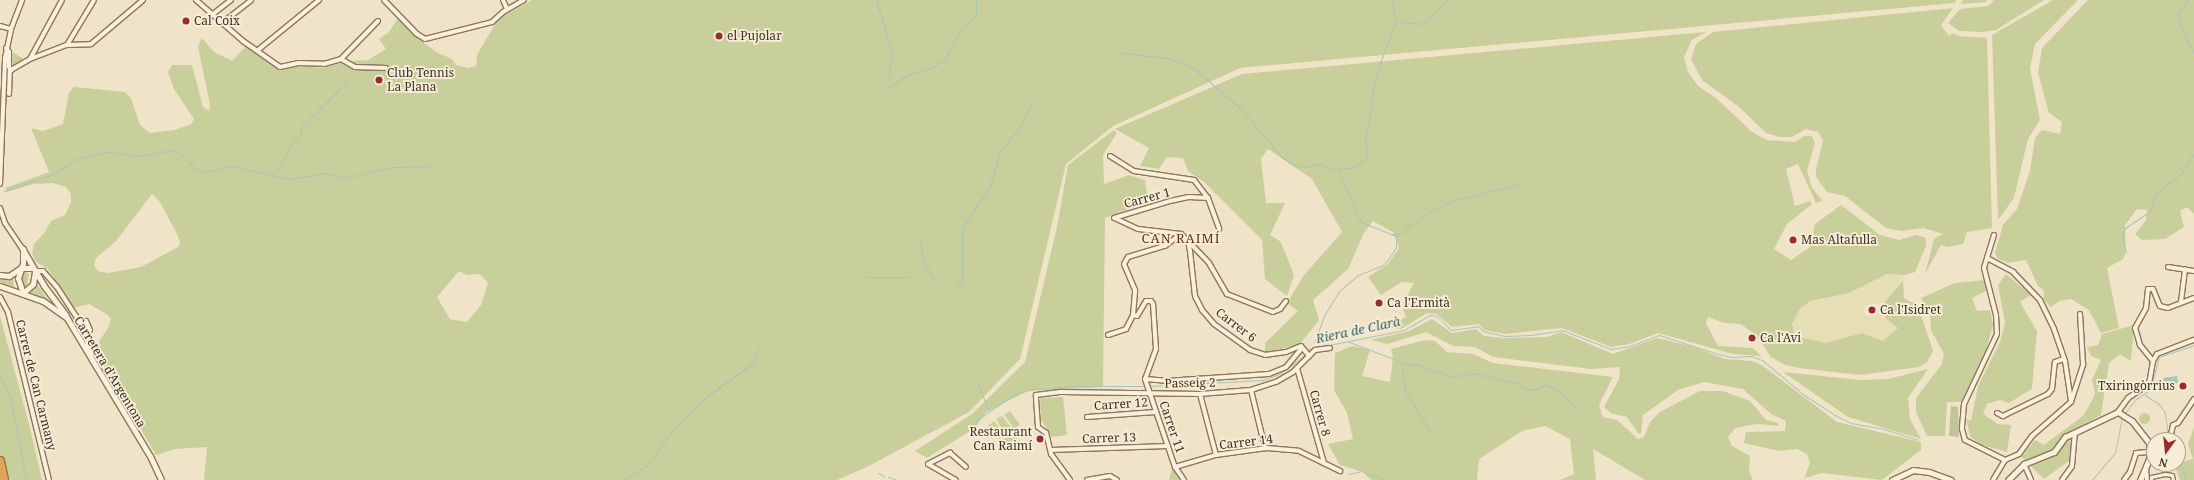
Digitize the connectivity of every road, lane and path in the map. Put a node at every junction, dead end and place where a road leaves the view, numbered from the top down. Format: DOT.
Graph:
graph roads {
  1 [pos="22,0"];
  2 [pos="62,0"];
  3 [pos="94,0"];
  4 [pos="143,0"];
  5 [pos="196,0"];
  6 [pos="230,0"];
  7 [pos="251,0"];
  8 [pos="319,0"];
  9 [pos="384,0"];
  10 [pos="503,0"];
  11 [pos="524,0"];
  12 [pos="507,9"];
  13 [pos="213,14"];
  14 [pos="378,22"];
  15 [pos="222,23"];
  16 [pos="0,26"];
  17 [pos="11,29"];
  18 [pos="67,45"];
  19 [pos="6,48"];
  20 [pos="258,50"];
  21 [pos="30,59"];
  22 [pos="342,59"];
  23 [pos="386,68"];
  24 [pos="10,70"];
  25 [pos="9,94"];
  26 [pos="1110,156"];
  27 [pos="0,165"];
  28 [pos="0,184"];
  29 [pos="1208,198"];
  30 [pos="0,208"];
  31 [pos="1220,229"];
  32 [pos="1181,234"];
  33 [pos="1994,235"];
  34 [pos="1188,241"];
  35 [pos="22,248"];
  36 [pos="1987,258"];
  37 [pos="2168,267"];
  38 [pos="21,268"];
  39 [pos="34,269"];
  40 [pos="2185,270"];
  41 [pos="2194,271"];
  42 [pos="0,275"];
  43 [pos="0,286"];
  44 [pos="23,293"];
  45 [pos="0,297"];
  46 [pos="2194,298"];
  47 [pos="1286,301"];
  48 [pos="2181,302"];
  49 [pos="2080,314"];
  50 [pos="1133,316"];
  51 [pos="67,318"];
  52 [pos="86,321"];
  53 [pos="84,331"];
  54 [pos="1108,336"];
  55 [pos="2194,340"];
  56 [pos="1302,348"];
  57 [pos="1330,348"];
  58 [pos="1309,356"];
  59 [pos="2064,359"];
  60 [pos="2153,361"];
  61 [pos="94,362"];
  62 [pos="1297,368"];
  63 [pos="1145,379"];
  64 [pos="1251,390"];
  65 [pos="1150,394"];
  66 [pos="1200,394"];
  67 [pos="2194,399"];
  68 [pos="2072,402"];
  69 [pos="1156,412"];
  70 [pos="2119,412"];
  71 [pos="1996,413"];
  72 [pos="1087,417"];
  73 [pos="2172,432"];
  74 [pos="2075,433"];
  75 [pos="2146,437"];
  76 [pos="1168,446"];
  77 [pos="1265,448"];
  78 [pos="1051,450"];
  79 [pos="2146,452"];
  80 [pos="1216,455"];
  81 [pos="2005,460"];
  82 [pos="0,462"];
  83 [pos="1324,463"];
  84 [pos="2024,464"];
  85 [pos="966,467"];
  86 [pos="1175,467"];
  87 [pos="2146,467"];
  88 [pos="1340,471"];
  89 [pos="2128,475"];
  90 [pos="2151,478"];
  91 [pos="2173,479"];
  92 [pos="4,480"];
  93 [pos="49,480"];
  94 [pos="161,480"];
  95 [pos="956,480"];
  96 [pos="1070,480"];
  97 [pos="1088,480"];
  98 [pos="1117,480"];
  99 [pos="1184,480"];
  100 [pos="1892,480"];
  101 [pos="1951,480"];
  102 [pos="1993,480"];
  103 [pos="2008,480"];
  104 [pos="2031,480"];
  105 [pos="2062,480"];
  106 [pos="2124,480"];
  107 [pos="2130,480"];
  108 [pos="2140,480"];
  1 -- 17 [label="street"];
  2 -- 21 [label="street"];
  3 -- 18 [label="street"];
  4 -- 18 [label="street"];
  5 -- 13 [label="street"];
  6 -- 13 [label="street"];
  7 -- 15 [label="street"];
  8 -- 20 [label="street"];
  9 -- 12 [label="street"];
  10 -- 12 [label="street"];
  11 -- 12 [label="street"];
  13 -- 15 [label="street"];
  14 -- 22 [label="street"];
  15 -- 20 [label="street"];
  16 -- 17 [label="street"];
  17 -- 19 [label="street"];
  18 -- 21 [label="street"];
  19 -- 24 [label="street"];
  19 -- 27 [label="street"];
  20 -- 22 [label="street"];
  21 -- 24 [label="street"];
  22 -- 23 [label="street"];
  24 -- 25 [label="street"];
  26 -- 29 [label="street, Carrer 1"];
  27 -- 28 [label="street"];
  29 -- 31 [label="street, Carrer 1"];
  29 -- 32 [label="street, Carrer 1"];
  30 -- 35 [label="street"];
  32 -- 34 [label="street"];
  32 -- 50 [label="street"];
  33 -- 36 [label="street"];
  34 -- 47 [label="street"];
  34 -- 56 [label="street, Carrer 6"];
  35 -- 38 [label="street"];
  35 -- 39 [label="street"];
  36 -- 59 [label="street"];
  36 -- 81 [label="street"];
  37 -- 40 [label="street"];
  38 -- 39 [label="street"];
  38 -- 42 [label="street"];
  38 -- 44 [label="street"];
  39 -- 44 [label="street"];
  39 -- 51 [label="street"];
  39 -- 53 [label="street"];
  40 -- 41 [label="street"];
  40 -- 48 [label="street"];
  43 -- 44 [label="street, Carretera d'Argentona"];
  44 -- 51 [label="street, Carretera d'Argentona"];
  45 -- 93 [label="street, Carrer de Can Carmany"];
  46 -- 48 [label="street"];
  48 -- 60 [label="street"];
  49 -- 68 [label="street"];
  50 -- 54 [label="street"];
  50 -- 63 [label="street"];
  51 -- 61 [label="street, Carretera d'Argentona"];
  52 -- 53 [label="street"];
  53 -- 61 [label="street"];
  55 -- 60 [label="street"];
  56 -- 58 [label="street"];
  56 -- 63 [label="street"];
  57 -- 58 [label="street, Passeig 2"];
  58 -- 62 [label="street, Passeig 2"];
  59 -- 68 [label="street"];
  59 -- 71 [label="street"];
  60 -- 70 [label="street"];
  61 -- 94 [label="street, Carretera d'Argentona"];
  62 -- 64 [label="street, Passeig 2"];
  62 -- 83 [label="street, Carrer 8"];
  63 -- 65 [label="street, Carrer 11"];
  64 -- 66 [label="street, Passeig 2"];
  64 -- 77 [label="street"];
  65 -- 66 [label="street, Passeig 2"];
  65 -- 69 [label="street, Carrer 11"];
  65 -- 78 [label="street, Passeig 2"];
  66 -- 80 [label="street"];
  67 -- 73 [label="street"];
  68 -- 81 [label="street"];
  69 -- 72 [label="street, Carrer 12"];
  69 -- 76 [label="street, Carrer 11"];
  70 -- 74 [label="street"];
  70 -- 75 [label="street"];
  74 -- 84 [label="street"];
  74 -- 105 [label="street"];
  76 -- 78 [label="street, Carrer 13"];
  76 -- 86 [label="street, Carrer 11"];
  77 -- 80 [label="street, Carrer 14"];
  77 -- 83 [label="street, Carrer 14"];
  78 -- 96 [label="street"];
  79 -- 89 [label="street"];
  80 -- 86 [label="street, Carrer 14"];
  81 -- 102 [label="street"];
  82 -- 92 [label="highway"];
  83 -- 88 [label="street, Carrer 14"];
  84 -- 103 [label="street"];
  84 -- 104 [label="street"];
  85 -- 95 [label="street"];
  86 -- 99 [label="street, Carrer 11"];
  87 -- 108 [label="street"];
  89 -- 106 [label="street"];
  89 -- 107 [label="street"];
  90 -- 91 [label="street"];
  97 -- 98 [label="street"];
  100 -- 101 [label="street"];
}
